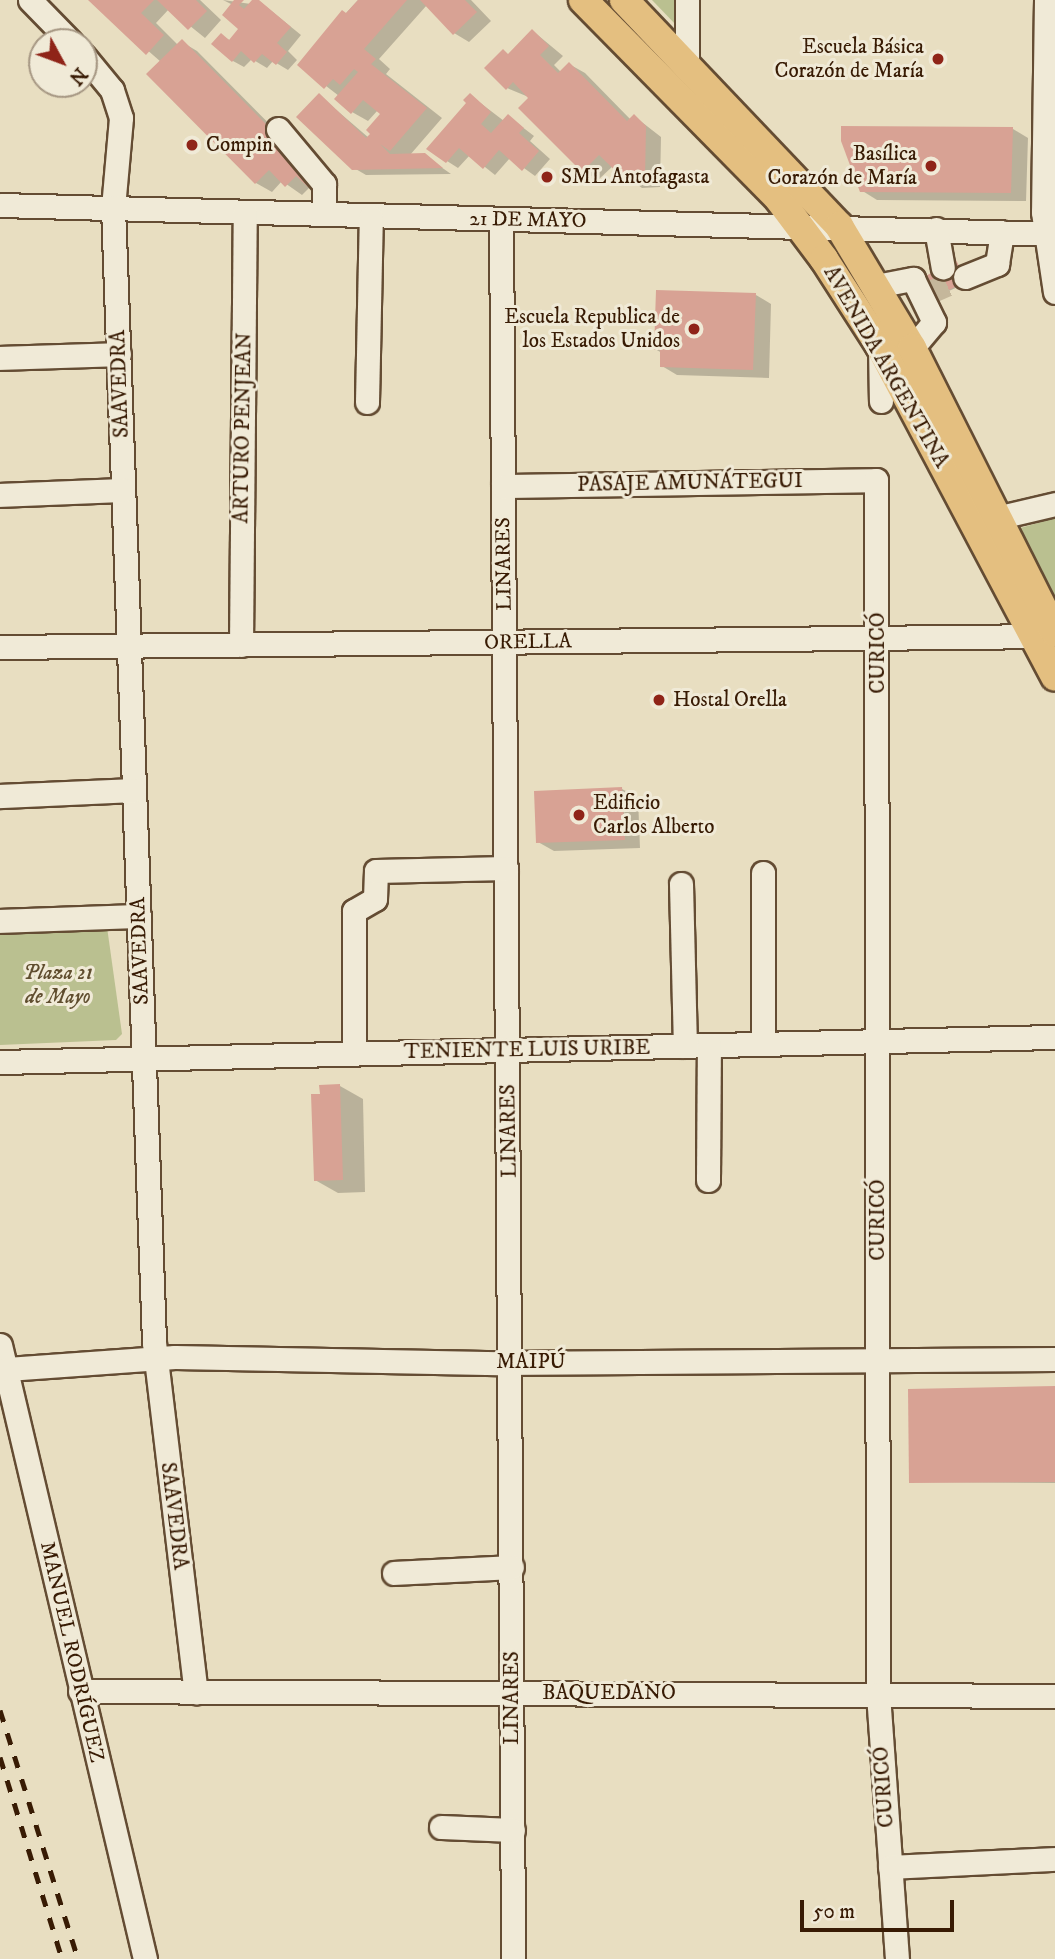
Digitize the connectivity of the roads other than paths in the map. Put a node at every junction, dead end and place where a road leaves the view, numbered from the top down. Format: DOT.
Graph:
graph roads {
  1 [pos="30,0"];
  2 [pos="583,0"];
  3 [pos="624,0"];
  4 [pos="687,0"];
  5 [pos="1046,0"];
  6 [pos="57,28"];
  7 [pos="687,64"];
  8 [pos="98,73"];
  9 [pos="278,129"];
  10 [pos="0,205"];
  11 [pos="113,207"];
  12 [pos="245,212"];
  13 [pos="324,214"];
  14 [pos="371,217"];
  15 [pos="501,219"];
  16 [pos="839,226"];
  17 [pos="802,227"];
  18 [pos="936,229"];
  19 [pos="1002,232"];
  20 [pos="1050,234"];
  21 [pos="943,267"];
  22 [pos="965,277"];
  23 [pos="876,286"];
  24 [pos="1055,292"];
  25 [pos="880,346"];
  26 [pos="912,348"];
  27 [pos="119,354"];
  28 [pos="0,358"];
  29 [pos="881,401"];
  30 [pos="367,402"];
  31 [pos="876,480"];
  32 [pos="503,486"];
  33 [pos="124,490"];
  34 [pos="0,495"];
  35 [pos="1055,505"];
  36 [pos="996,518"];
  37 [pos="1048,635"];
  38 [pos="878,638"];
  39 [pos="504,642"];
  40 [pos="241,645"];
  41 [pos="129,646"];
  42 [pos="0,648"];
  43 [pos="1055,677"];
  44 [pos="134,790"];
  45 [pos="0,796"];
  46 [pos="506,868"];
  47 [pos="764,873"];
  48 [pos="681,884"];
  49 [pos="139,916"];
  50 [pos="0,920"];
  51 [pos="1055,1037"];
  52 [pos="878,1041"];
  53 [pos="762,1044"];
  54 [pos="709,1045"];
  55 [pos="685,1046"];
  56 [pos="508,1050"];
  57 [pos="354,1054"];
  58 [pos="144,1059"];
  59 [pos="0,1062"];
  60 [pos="708,1180"];
  61 [pos="0,1345"];
  62 [pos="156,1357"];
  63 [pos="1055,1359"];
  64 [pos="878,1360"];
  65 [pos="511,1362"];
  66 [pos="7,1369"];
  67 [pos="512,1567"];
  68 [pos="394,1573"];
  69 [pos="80,1691"];
  70 [pos="196,1692"];
  71 [pos="512,1693"];
  72 [pos="878,1694"];
  73 [pos="1055,1696"];
  74 [pos="441,1826"];
  75 [pos="513,1830"];
  76 [pos="1055,1859"];
  77 [pos="890,1867"];
  78 [pos="145,1959"];
  79 [pos="513,1959"];
  80 [pos="897,1959"];
  1 -- 6 [label="street"];
  2 -- 17 [label="main road, AVENIDA ARGENTINA"];
  3 -- 7 [label="main road, AVENIDA ARGENTINA"];
  4 -- 7 [label="street"];
  5 -- 20 [label="street"];
  7 -- 16 [label="main road, AVENIDA ARGENTINA"];
  8 -- 11 [label="street, SAAVEDRA"];
  9 -- 13 [label="street"];
  10 -- 11 [label="street, 21 DE MAYO"];
  11 -- 12 [label="street, 21 DE MAYO"];
  11 -- 27 [label="street, SAAVEDRA"];
  12 -- 13 [label="street, 21 DE MAYO"];
  12 -- 40 [label="street, ARTURO PENJEAN"];
  13 -- 14 [label="street, 21 DE MAYO"];
  14 -- 15 [label="street, 21 DE MAYO"];
  14 -- 30 [label="street"];
  15 -- 17 [label="street, 21 DE MAYO"];
  15 -- 32 [label="street, LINARES"];
  16 -- 17 [label="street, 21 DE MAYO"];
  16 -- 18 [label="street, 21 DE MAYO"];
  16 -- 23 [label="main road, AVENIDA ARGENTINA"];
  17 -- 25 [label="main road, AVENIDA ARGENTINA"];
  18 -- 19 [label="street, 21 DE MAYO"];
  18 -- 21 [label="street"];
  19 -- 20 [label="street, 21 DE MAYO"];
  19 -- 22 [label="street"];
  20 -- 24 [label="street"];
  23 -- 26 [label="main road, AVENIDA ARGENTINA"];
  23 -- 26 [label="street"];
  25 -- 29 [label="street"];
  25 -- 37 [label="main road, AVENIDA ARGENTINA"];
  26 -- 36 [label="main road, AVENIDA ARGENTINA"];
  27 -- 28 [label="street"];
  27 -- 33 [label="street, SAAVEDRA"];
  31 -- 32 [label="street, PASAJE AMUNÁTEGUI"];
  31 -- 38 [label="street, CURICÓ"];
  32 -- 39 [label="street, LINARES"];
  33 -- 34 [label="street"];
  33 -- 41 [label="street, SAAVEDRA"];
  35 -- 36 [label="street"];
  36 -- 37 [label="main road, AVENIDA ARGENTINA"];
  37 -- 38 [label="street, ORELLA"];
  37 -- 43 [label="main road, AVENIDA ARGENTINA"];
  38 -- 39 [label="street, ORELLA"];
  38 -- 52 [label="street, CURICÓ"];
  39 -- 40 [label="street, ORELLA"];
  39 -- 46 [label="street, LINARES"];
  40 -- 41 [label="street, ORELLA"];
  41 -- 42 [label="street, ORELLA"];
  41 -- 44 [label="street, SAAVEDRA"];
  44 -- 45 [label="street"];
  44 -- 49 [label="street, SAAVEDRA"];
  46 -- 56 [label="street, LINARES"];
  46 -- 57 [label="street"];
  47 -- 53 [label="street"];
  48 -- 55 [label="street"];
  49 -- 50 [label="street"];
  49 -- 58 [label="street, SAAVEDRA"];
  51 -- 52 [label="street, TENIENTE LUIS URIBE"];
  52 -- 53 [label="street, TENIENTE LUIS URIBE"];
  52 -- 64 [label="street, CURICÓ"];
  53 -- 54 [label="street, TENIENTE LUIS URIBE"];
  54 -- 55 [label="street, TENIENTE LUIS URIBE"];
  54 -- 60 [label="street"];
  55 -- 56 [label="street, TENIENTE LUIS URIBE"];
  56 -- 57 [label="street, TENIENTE LUIS URIBE"];
  56 -- 65 [label="street, LINARES"];
  57 -- 58 [label="street, TENIENTE LUIS URIBE"];
  58 -- 59 [label="street, TENIENTE LUIS URIBE"];
  58 -- 62 [label="street, SAAVEDRA"];
  61 -- 66 [label="street, MANUEL RODRÍGUEZ"];
  62 -- 65 [label="street, MAIPÚ"];
  62 -- 66 [label="street, MAIPÚ"];
  62 -- 70 [label="street, SAAVEDRA"];
  63 -- 64 [label="street, MAIPÚ"];
  64 -- 65 [label="street, MAIPÚ"];
  64 -- 72 [label="street, CURICÓ"];
  65 -- 67 [label="street, LINARES"];
  66 -- 69 [label="street, MANUEL RODRÍGUEZ"];
  67 -- 68 [label="street"];
  67 -- 71 [label="street, LINARES"];
  69 -- 70 [label="street, BAQUEDANO"];
  69 -- 78 [label="street, MANUEL RODRÍGUEZ"];
  70 -- 71 [label="street, BAQUEDANO"];
  71 -- 72 [label="street, BAQUEDANO"];
  71 -- 75 [label="street, LINARES"];
  72 -- 73 [label="street, BAQUEDANO"];
  72 -- 77 [label="street, CURICÓ"];
  74 -- 75 [label="street"];
  75 -- 79 [label="street, LINARES"];
  76 -- 77 [label="street"];
  77 -- 80 [label="street, CURICÓ"];
}
